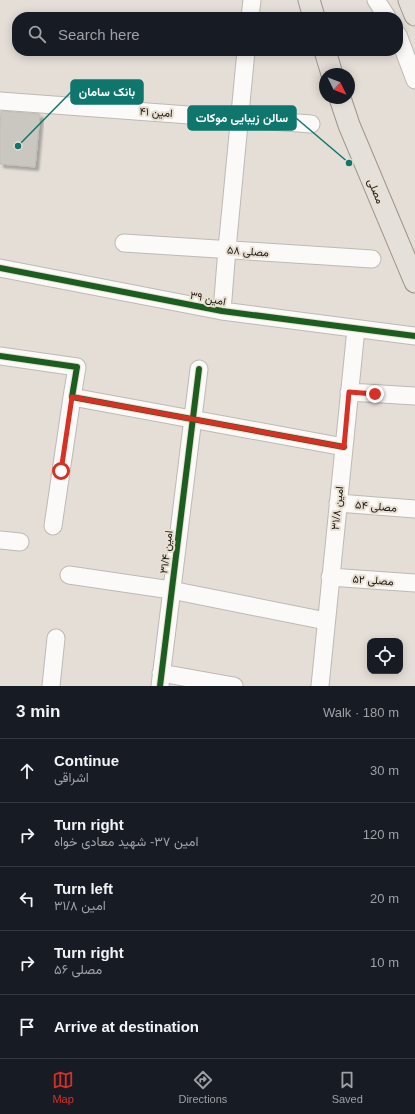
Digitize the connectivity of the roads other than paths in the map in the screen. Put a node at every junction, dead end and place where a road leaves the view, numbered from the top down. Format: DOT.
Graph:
graph roads {
  1 [pos="252,0"];
  2 [pos="309,0"];
  3 [pos="376,0"];
  4 [pos="409,0"];
  5 [pos="251,12"];
  6 [pos="313,12"];
  7 [pos="384,12"];
  8 [pos="415,15"];
  9 [pos="403,48"];
  10 [pos="246,56"];
  11 [pos="327,56"];
  12 [pos="330,68"];
  13 [pos="415,80"];
  14 [pos="0,101"];
  15 [pos="342,104"];
  16 [pos="240,118"];
  17 [pos="311,124"];
  18 [pos="124,243"];
  19 [pos="227,250"];
  20 [pos="372,259"];
  21 [pos="0,268"];
  22 [pos="415,282"];
  23 [pos="222,311"];
  24 [pos="356,329"];
  25 [pos="415,336"];
  26 [pos="0,356"];
  27 [pos="198,369"];
  28 [pos="349,392"];
  29 [pos="415,396"];
  30 [pos="72,397"];
  31 [pos="192,420"];
  32 [pos="344,447"];
  33 [pos="338,502"];
  34 [pos="415,509"];
  35 [pos="53,526"];
  36 [pos="0,540"];
  37 [pos="20,542"];
  38 [pos="69,575"];
  39 [pos="330,577"];
  40 [pos="415,583"];
  41 [pos="171,590"];
  42 [pos="326,621"];
  43 [pos="56,638"];
  44 [pos="160,679"];
  45 [pos="51,686"];
  46 [pos="234,686"];
  47 [pos="320,686"];
  1 -- 5 [label="street"];
  2 -- 6 [label="main road"];
  3 -- 7 [label="street"];
  4 -- 8 [label="main road"];
  9 -- 13 [label="street"];
  10 -- 16 [label="street"];
  11 -- 12 [label="main road"];
  14 -- 16 [label="street, امین ۴۱"];
  15 -- 22 [label="main road, مصلی"];
  16 -- 17 [label="street, امین ۴۱"];
  16 -- 19 [label="street"];
  18 -- 19 [label="street, مصلی ۵۸"];
  19 -- 20 [label="street, مصلی ۵۸"];
  19 -- 23 [label="street"];
  21 -- 23 [label="street, امین ۳۹"];
  23 -- 24 [label="street, امین ۳۹"];
  24 -- 25 [label="street, امین ۳۹"];
  24 -- 28 [label="street, امین ۳۱/۸"];
  26 -- 30 [label="street"];
  27 -- 31 [label="street, امین ۳۱/۴"];
  28 -- 29 [label="street"];
  28 -- 32 [label="street, امین ۳۱/۸"];
  30 -- 31 [label="street"];
  30 -- 35 [label="street"];
  31 -- 32 [label="street"];
  31 -- 41 [label="street, امین ۳۱/۴"];
  32 -- 33 [label="street, امین ۳۱/۸"];
  33 -- 34 [label="street, مصلی ۵۴"];
  33 -- 39 [label="street, امین ۳۱/۸"];
  36 -- 37 [label="street"];
  38 -- 41 [label="street"];
  39 -- 40 [label="street, مصلی ۵۲"];
  39 -- 42 [label="street, امین ۳۱/۸"];
  41 -- 42 [label="street"];
  41 -- 44 [label="street, امین ۳۱/۴"];
  42 -- 47 [label="street, امین ۳۱/۸"];
  43 -- 45 [label="street"];
  44 -- 46 [label="street"];
}
